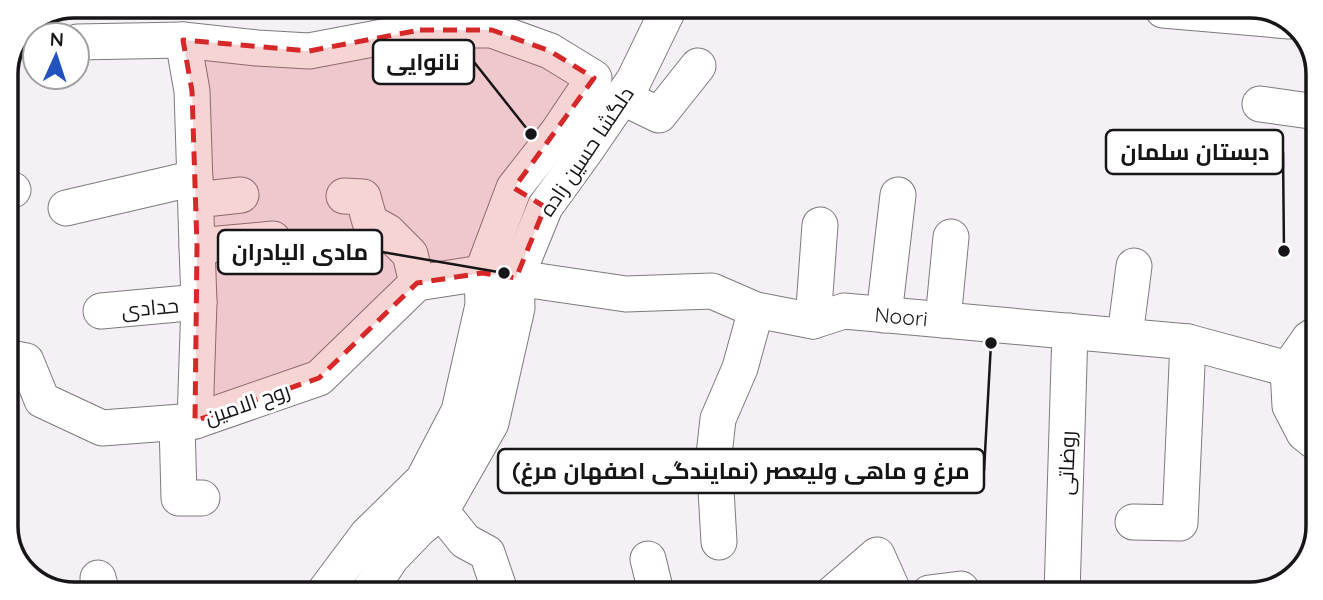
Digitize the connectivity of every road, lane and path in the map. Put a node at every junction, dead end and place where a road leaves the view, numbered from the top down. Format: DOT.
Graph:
graph roads {
  1 [pos="664,18"];
  2 [pos="183,40"];
  3 [pos="91,42"];
  4 [pos="698,66"];
  5 [pos="608,87"];
  6 [pos="1260,104"];
  7 [pos="1305,110"];
  8 [pos="514,188"];
  9 [pos="195,189"];
  10 [pos="241,195"];
  11 [pos="898,195"];
  12 [pos="344,196"];
  13 [pos="545,207"];
  14 [pos="66,208"];
  15 [pos="820,225"];
  16 [pos="951,237"];
  17 [pos="273,239"];
  18 [pos="197,246"];
  19 [pos="1134,265"];
  20 [pos="482,273"];
  21 [pos="516,278"];
  22 [pos="417,283"];
  23 [pos="199,302"];
  24 [pos="756,310"];
  25 [pos="102,311"];
  26 [pos="884,315"];
  27 [pos="943,320"];
  28 [pos="813,321"];
  29 [pos="1070,331"];
  30 [pos="1125,336"];
  31 [pos="1188,342"];
  32 [pos="1306,344"];
  33 [pos="18,359"];
  34 [pos="1288,369"];
  35 [pos="186,422"];
  36 [pos="1306,434"];
  37 [pos="202,498"];
  38 [pos="441,511"];
  39 [pos="1133,522"];
  40 [pos="719,542"];
  41 [pos="332,582"];
  42 [pos="375,582"];
  43 [pos="497,582"];
  44 [pos="846,582"];
  45 [pos="889,582"];
  46 [pos="1062,582"];
  1 -- 5 [label="street, دلگشا حسین زاده"];
  2 -- 3 [label="street"];
  2 -- 5 [label="street"];
  2 -- 9 [label="street"];
  4 -- 5 [label="street"];
  5 -- 8 [label="street, دلگشا حسین زاده"];
  5 -- 13 [label="street, دلگشا حسین زاده"];
  6 -- 7 [label="street"];
  8 -- 13 [label="street"];
  8 -- 20 [label="street, دلگشا حسین زاده"];
  9 -- 10 [label="street"];
  9 -- 14 [label="street"];
  9 -- 18 [label="street"];
  11 -- 26 [label="street"];
  12 -- 22 [label="street"];
  13 -- 21 [label="street, دلگشا حسین زاده"];
  15 -- 28 [label="street"];
  16 -- 27 [label="street"];
  17 -- 18 [label="street"];
  18 -- 23 [label="street"];
  19 -- 30 [label="street"];
  20 -- 21 [label="street, Noori"];
  20 -- 22 [label="street"];
  20 -- 41 [label="street, دلگشا حسین زاده"];
  21 -- 24 [label="street, Noori"];
  21 -- 38 [label="street, دلگشا حسین زاده"];
  22 -- 35 [label="street, روح الامین"];
  23 -- 25 [label="street, حدادی"];
  23 -- 35 [label="street"];
  24 -- 28 [label="street, Noori"];
  24 -- 40 [label="street"];
  26 -- 27 [label="street, Noori"];
  26 -- 28 [label="street, Noori"];
  27 -- 29 [label="street, Noori"];
  29 -- 30 [label="street, Noori"];
  29 -- 46 [label="street, روضاتی"];
  30 -- 31 [label="street, Noori"];
  31 -- 34 [label="street, Noori"];
  31 -- 39 [label="street"];
  32 -- 34 [label="street"];
  33 -- 35 [label="street, روح الامین"];
  34 -- 36 [label="street"];
  35 -- 37 [label="street"];
  38 -- 42 [label="street, دلگشا حسین زاده"];
  38 -- 43 [label="street"];
  44 -- 45 [label="street"];
}
